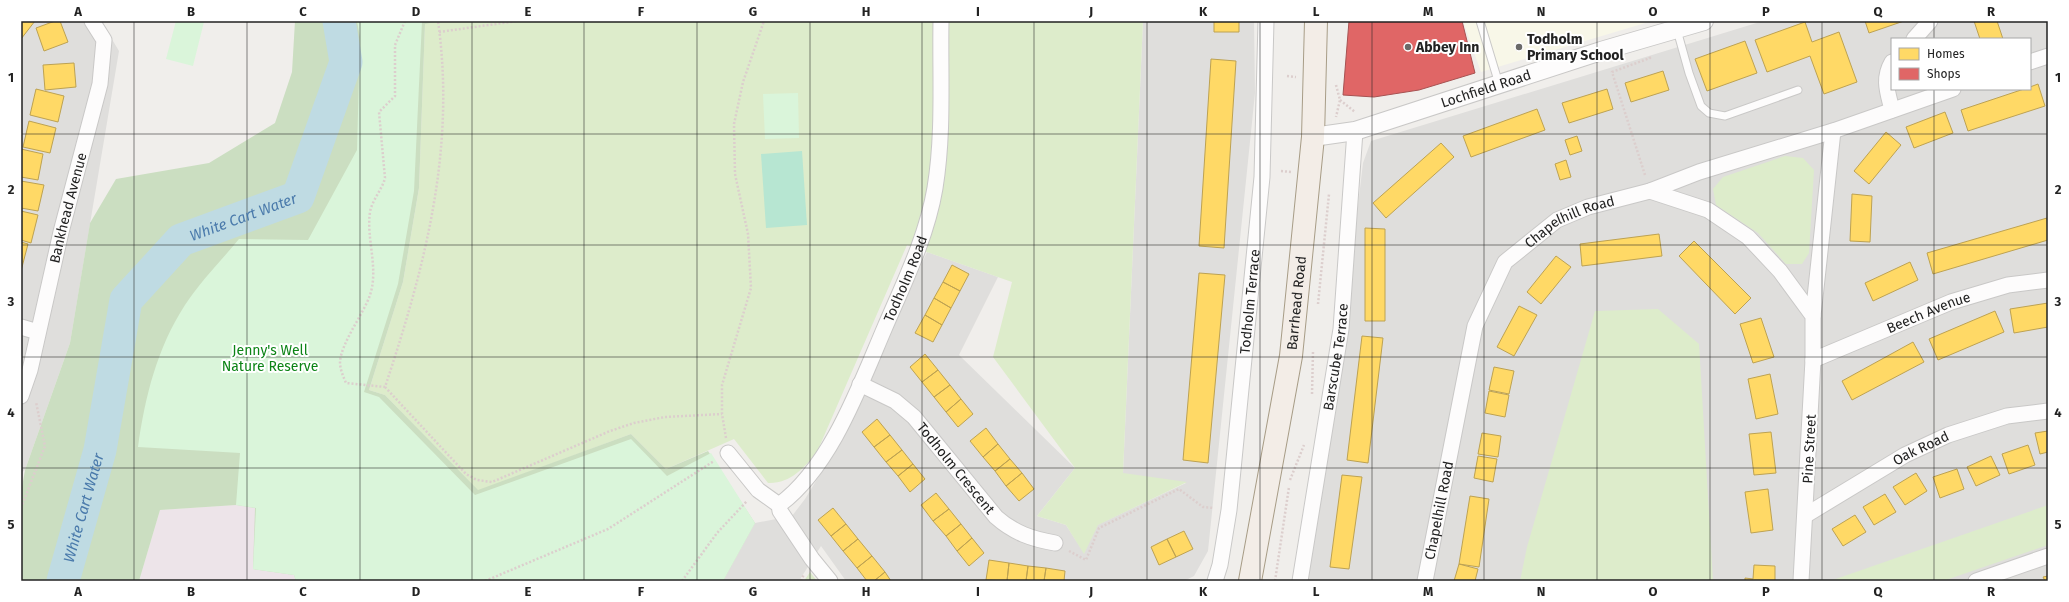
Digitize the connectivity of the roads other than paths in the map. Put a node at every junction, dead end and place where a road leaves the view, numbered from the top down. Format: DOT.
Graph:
graph roads {
  1 [pos="92,21"];
  2 [pos="941,21"];
  3 [pos="1266,21"];
  4 [pos="1316,21"];
  5 [pos="1480,21"];
  6 [pos="1704,21"];
  7 [pos="1930,21"];
  8 [pos="1676,28"];
  9 [pos="1915,38"];
  10 [pos="2048,56"];
  11 [pos="2031,62"];
  12 [pos="1891,64"];
  13 [pos="1499,85"];
  14 [pos="1798,90"];
  15 [pos="1950,90"];
  16 [pos="1892,110"];
  17 [pos="1355,131"];
  18 [pos="1833,131"];
  19 [pos="1312,137"];
  20 [pos="1650,191"];
  21 [pos="2048,280"];
  22 [pos="1813,316"];
  23 [pos="21,328"];
  24 [pos="38,332"];
  25 [pos="1813,360"];
  26 [pos="860,384"];
  27 [pos="21,396"];
  28 [pos="2048,411"];
  29 [pos="728,453"];
  30 [pos="779,505"];
  31 [pos="1806,515"];
  32 [pos="1055,543"];
  33 [pos="2048,556"];
  34 [pos="830,581"];
  35 [pos="1215,581"];
  36 [pos="1250,581"];
  37 [pos="1300,581"];
  38 [pos="1426,581"];
  39 [pos="1802,581"];
  40 [pos="1976,581"];
  1 -- 24 [label="street, Bankhead Avenue"];
  2 -- 26 [label="street, Todholm Road"];
  3 -- 35 [label="street, Todholm Terrace"];
  4 -- 19 [label="main road, Barrhead Road"];
  5 -- 13 [label="lane"];
  6 -- 8 [label="street, Lochfield Road"];
  7 -- 9 [label="street"];
  8 -- 13 [label="street, Lochfield Road"];
  8 -- 14 [label="lane"];
  10 -- 11 [label="street"];
  12 -- 16 [label="street"];
  13 -- 17 [label="street, Lochfield Road"];
  15 -- 16 [label="street, Chapelhill Road"];
  16 -- 18 [label="street, Chapelhill Road"];
  17 -- 19 [label="street, Lochfield Road"];
  17 -- 37 [label="street, Barscube Terrace"];
  18 -- 20 [label="street, Chapelhill Road"];
  18 -- 22 [label="street, Pine Street"];
  19 -- 36 [label="main road, Barrhead Road"];
  20 -- 22 [label="street"];
  20 -- 38 [label="street, Chapelhill Road"];
  21 -- 25 [label="street, Beech Avenue"];
  22 -- 25 [label="street, Pine Street"];
  23 -- 24 [label="street"];
  24 -- 27 [label="street, Bankhead Avenue"];
  25 -- 31 [label="street, Pine Street"];
  26 -- 30 [label="street, Todholm Road"];
  26 -- 32 [label="street, Todholm Crescent"];
  28 -- 31 [label="street, Oak Road"];
  29 -- 30 [label="street"];
  30 -- 34 [label="street"];
  31 -- 39 [label="street, Pine Street"];
  33 -- 40 [label="street"];
}
